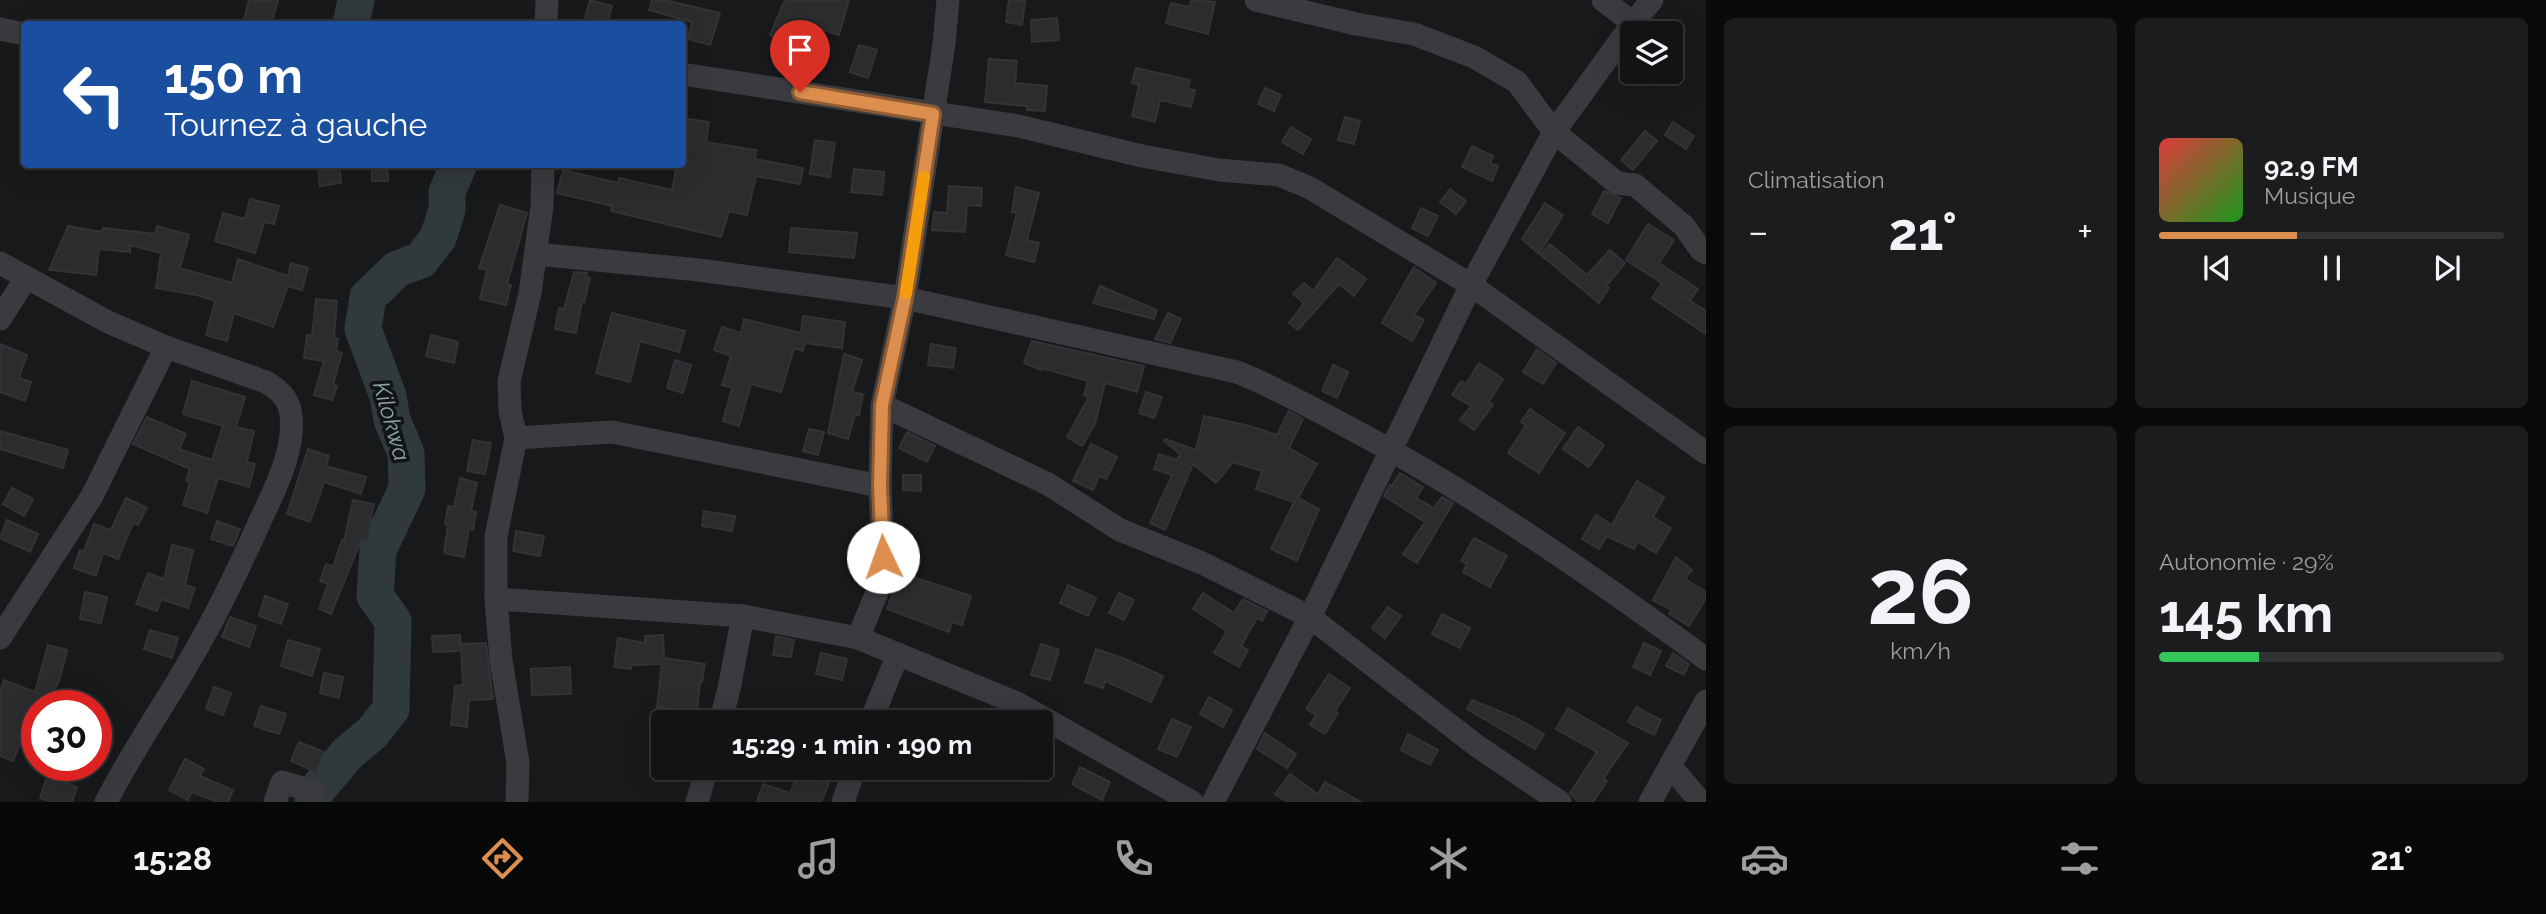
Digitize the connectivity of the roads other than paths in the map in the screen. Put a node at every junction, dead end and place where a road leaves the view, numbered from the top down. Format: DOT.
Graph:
graph roads {
  1 [pos="547,0"];
  2 [pos="948,0"];
  3 [pos="1256,0"];
  4 [pos="1603,0"];
  5 [pos="1652,0"];
  6 [pos="546,21"];
  7 [pos="1630,21"];
  8 [pos="1635,21"];
  9 [pos="0,29"];
  10 [pos="21,33"];
  11 [pos="1620,41"];
  12 [pos="686,75"];
  13 [pos="933,114"];
  14 [pos="1553,132"];
  15 [pos="543,168"];
  16 [pos="1706,253"];
  17 [pos="536,254"];
  18 [pos="0,262"];
  19 [pos="26,278"];
  20 [pos="1471,285"];
  21 [pos="905,298"];
  22 [pos="0,319"];
  23 [pos="166,347"];
  24 [pos="882,405"];
  25 [pos="516,438"];
  26 [pos="1392,450"];
  27 [pos="1706,453"];
  28 [pos="880,486"];
  29 [pos="496,599"];
  30 [pos="743,616"];
  31 [pos="1310,617"];
  32 [pos="0,638"];
  33 [pos="858,638"];
  34 [pos="898,654"];
  35 [pos="1706,659"];
  36 [pos="1706,701"];
  37 [pos="723,710"];
  38 [pos="875,710"];
  39 [pos="1670,766"];
  40 [pos="703,780"];
  41 [pos="851,780"];
  42 [pos="315,792"];
  43 [pos="106,802"];
  44 [pos="275,802"];
  45 [pos="517,802"];
  46 [pos="697,802"];
  47 [pos="843,802"];
  48 [pos="1192,802"];
  49 [pos="1213,802"];
  50 [pos="1560,802"];
  51 [pos="1650,802"];
  52 [pos="1701,802"];
  1 -- 6 [label="street"];
  2 -- 13 [label="street"];
  3 -- 14 [label="street"];
  4 -- 7 [label="street"];
  5 -- 8 [label="street"];
  9 -- 10 [label="street"];
  11 -- 14 [label="street"];
  12 -- 13 [label="street"];
  13 -- 20 [label="street"];
  13 -- 21 [label="street"];
  14 -- 16 [label="street"];
  14 -- 20 [label="street"];
  15 -- 17 [label="street"];
  17 -- 21 [label="street"];
  17 -- 25 [label="street"];
  18 -- 19 [label="street"];
  19 -- 22 [label="street"];
  19 -- 23 [label="street"];
  20 -- 26 [label="street"];
  20 -- 27 [label="street"];
  21 -- 24 [label="street"];
  21 -- 26 [label="street"];
  23 -- 32 [label="street"];
  23 -- 43 [label="street"];
  24 -- 28 [label="street"];
  24 -- 31 [label="street"];
  25 -- 28 [label="street"];
  25 -- 29 [label="street"];
  26 -- 31 [label="street"];
  26 -- 35 [label="street"];
  28 -- 33 [label="street"];
  29 -- 30 [label="street"];
  29 -- 45 [label="street"];
  30 -- 33 [label="street"];
  30 -- 37 [label="street"];
  31 -- 49 [label="street"];
  31 -- 50 [label="street"];
  33 -- 34 [label="street"];
  34 -- 38 [label="street"];
  34 -- 48 [label="street"];
  36 -- 39 [label="street"];
  39 -- 51 [label="street"];
  39 -- 52 [label="street"];
  40 -- 46 [label="street"];
  41 -- 47 [label="street"];
  42 -- 44 [label="street"];
}
